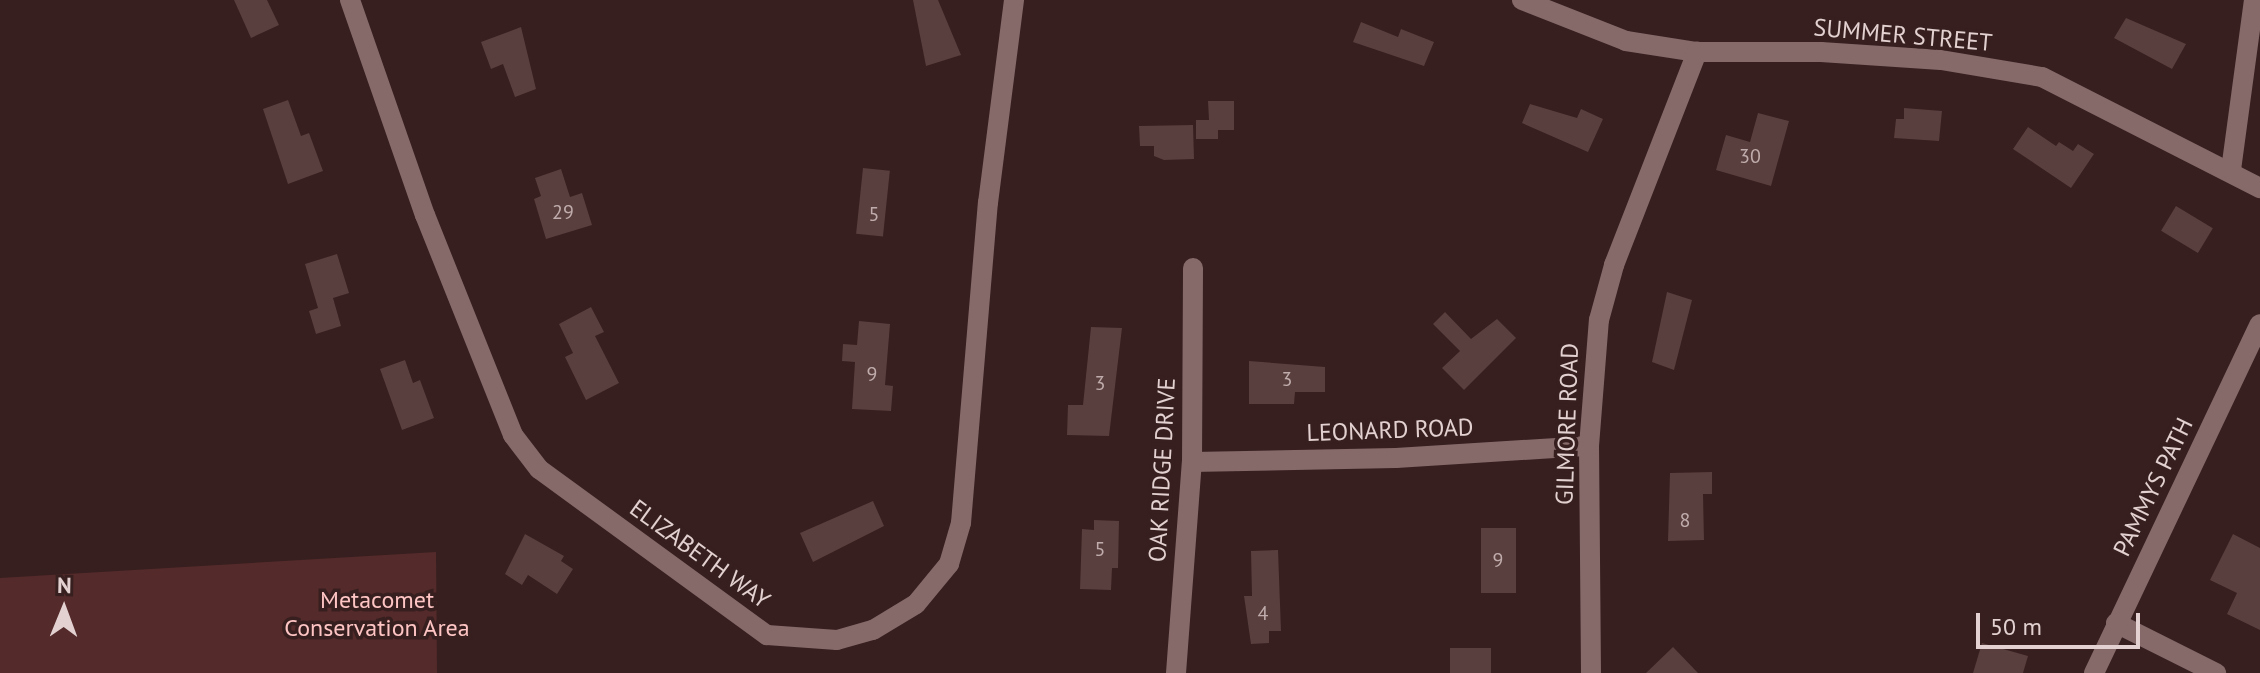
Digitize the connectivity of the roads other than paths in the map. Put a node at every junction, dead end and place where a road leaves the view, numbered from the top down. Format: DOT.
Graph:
graph roads {
  1 [pos="350,0"];
  2 [pos="1014,0"];
  3 [pos="1522,0"];
  4 [pos="2254,0"];
  5 [pos="1697,52"];
  6 [pos="2231,170"];
  7 [pos="2260,188"];
  8 [pos="1193,268"];
  9 [pos="2260,324"];
  10 [pos="1589,446"];
  11 [pos="1192,462"];
  12 [pos="2116,623"];
  13 [pos="1176,673"];
  14 [pos="1591,673"];
  15 [pos="2094,673"];
  16 [pos="2216,673"];
  1 -- 2 [label="street, ELIZABETH WAY"];
  3 -- 5 [label="street, SUMMER STREET"];
  4 -- 6 [label="street"];
  5 -- 6 [label="street, SUMMER STREET"];
  5 -- 10 [label="street, GILMORE ROAD"];
  6 -- 7 [label="street, SUMMER STREET"];
  8 -- 11 [label="street, OAK RIDGE DRIVE"];
  9 -- 12 [label="street, PAMMYS PATH"];
  10 -- 11 [label="street, LEONARD ROAD"];
  10 -- 14 [label="street, GILMORE ROAD"];
  11 -- 13 [label="street, OAK RIDGE DRIVE"];
  12 -- 15 [label="street, PAMMYS PATH"];
  12 -- 16 [label="street"];
}
